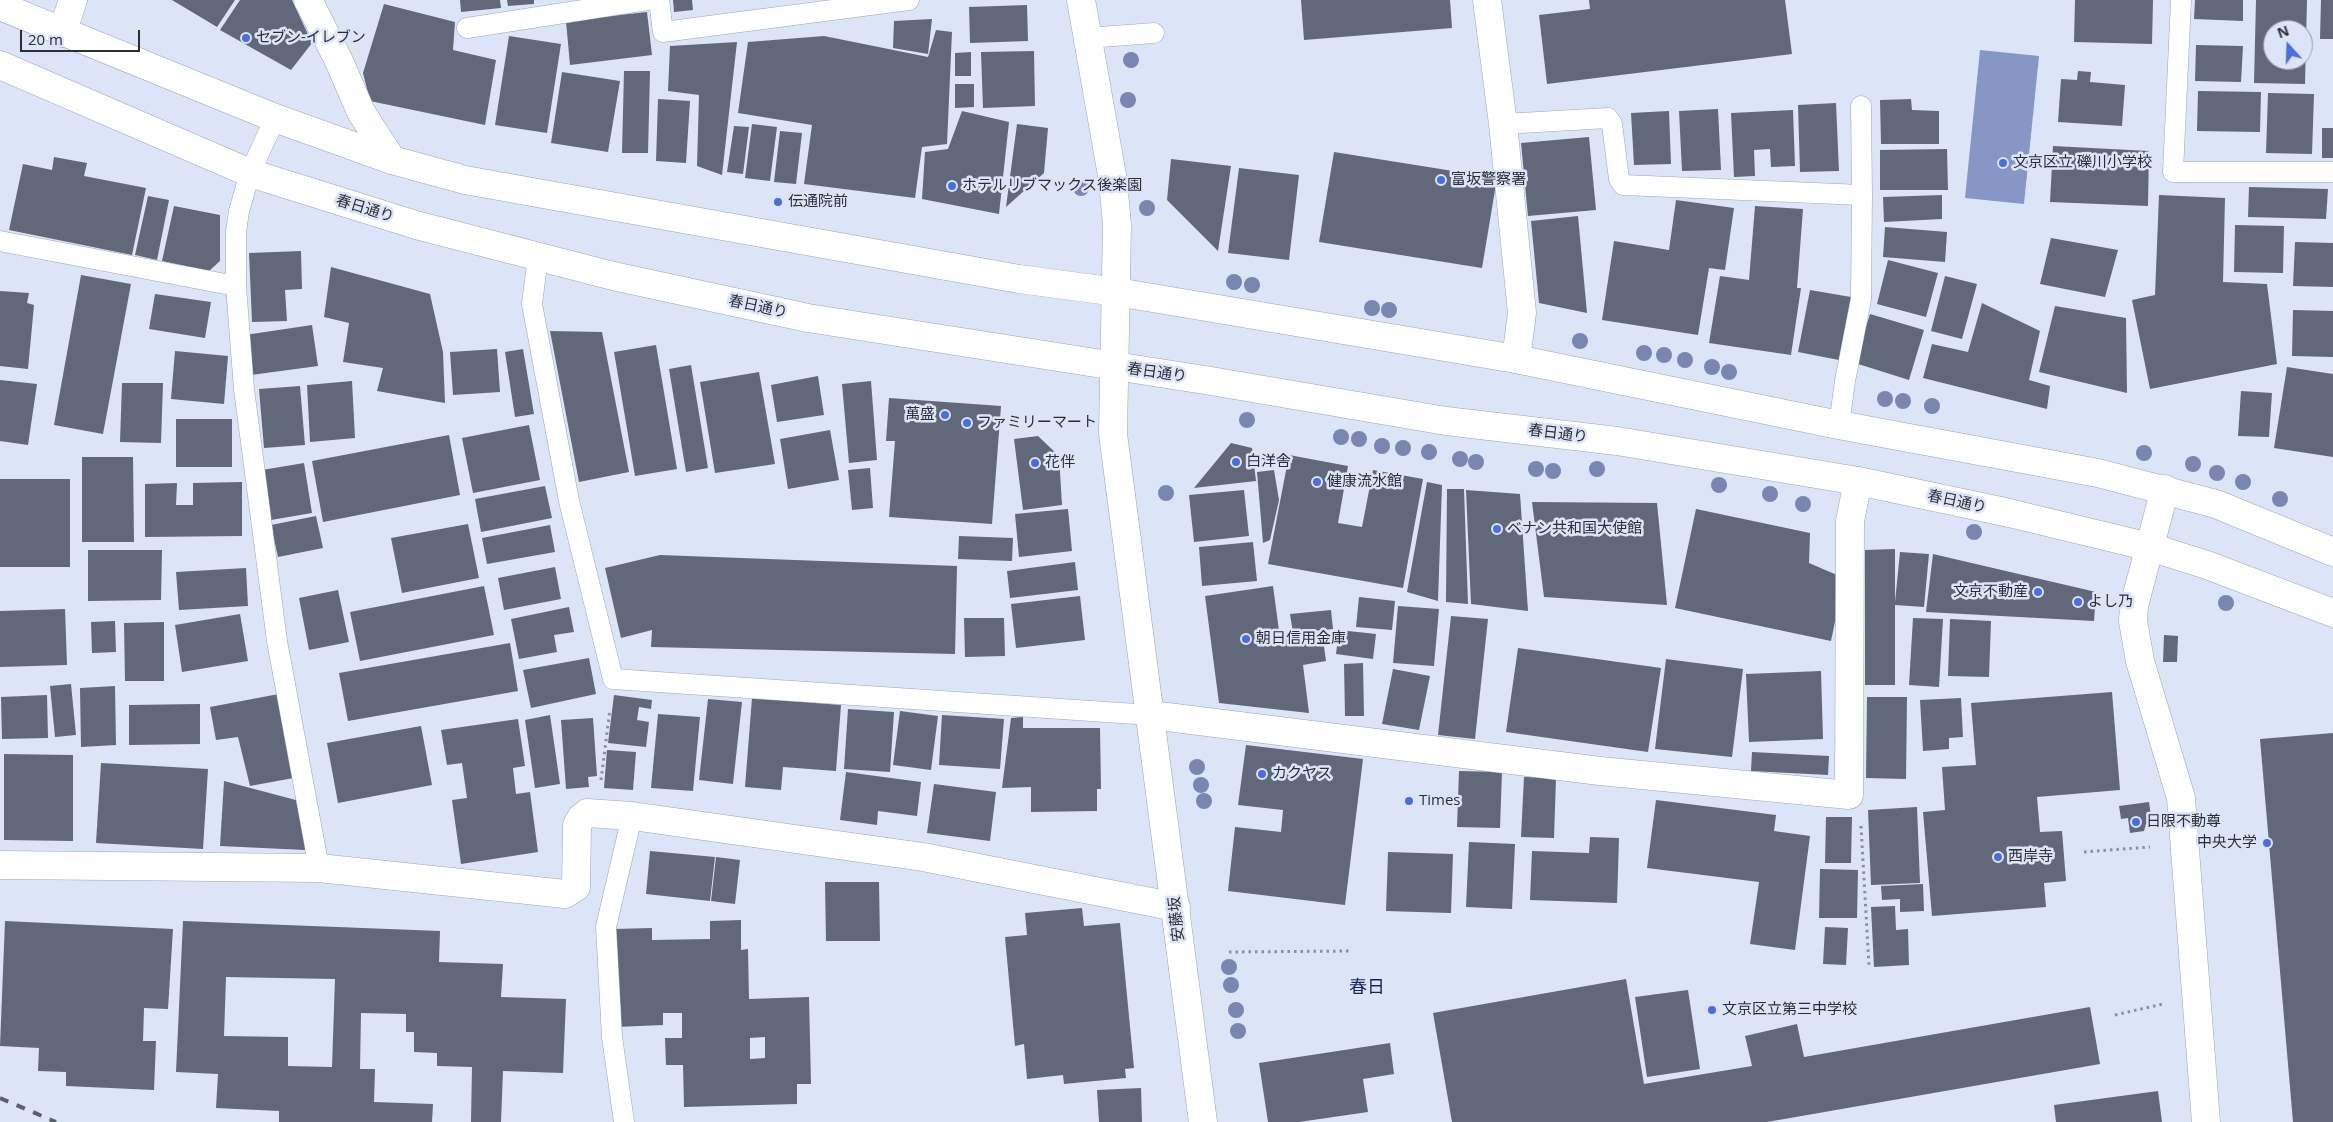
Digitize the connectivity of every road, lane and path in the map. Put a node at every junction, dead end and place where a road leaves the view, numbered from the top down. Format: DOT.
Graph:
graph roads {
  1 [pos="73,0"];
  2 [pos="308,0"];
  3 [pos="647,0"];
  4 [pos="659,0"];
  5 [pos="910,0"];
  6 [pos="1081,0"];
  7 [pos="1486,0"];
  8 [pos="2181,0"];
  9 [pos="0,6"];
  10 [pos="467,28"];
  11 [pos="62,33"];
  12 [pos="1154,33"];
  13 [pos="1087,38"];
  14 [pos="0,65"];
  15 [pos="1860,106"];
  16 [pos="275,118"];
  17 [pos="1503,124"];
  18 [pos="392,160"];
  19 [pos="2333,172"];
  20 [pos="250,173"];
  21 [pos="1862,195"];
  22 [pos="0,241"];
  23 [pos="538,257"];
  24 [pos="236,286"];
  25 [pos="1117,292"];
  26 [pos="1516,359"];
  27 [pos="1115,367"];
  28 [pos="1839,425"];
  29 [pos="1858,481"];
  30 [pos="2165,489"];
  31 [pos="2150,547"];
  32 [pos="2333,552"];
  33 [pos="2333,612"];
  34 [pos="613,679"];
  35 [pos="1151,716"];
  36 [pos="1849,795"];
  37 [pos="597,814"];
  38 [pos="632,816"];
  39 [pos="2156,846"];
  40 [pos="2084,852"];
  41 [pos="0,865"];
  42 [pos="319,868"];
  43 [pos="1176,907"];
  44 [pos="1230,952"];
  45 [pos="1352,952"];
  46 [pos="1869,966"];
  47 [pos="2169,1003"];
  48 [pos="2115,1015"];
  49 [pos="624,1122"];
  50 [pos="1203,1122"];
  51 [pos="2206,1122"];
  1 -- 11 [label="main road"];
  2 -- 18 [label="main road"];
  3 -- 10 [label="lane"];
  4 -- 5 [label="lane"];
  6 -- 13 [label="main road, 安藤坂"];
  7 -- 17 [label="main road"];
  8 -- 19 [label="lane"];
  9 -- 11 [label="main road"];
  11 -- 16 [label="main road"];
  12 -- 13 [label="lane"];
  13 -- 25 [label="main road, 安藤坂"];
  14 -- 20 [label="main road, 春日通り"];
  15 -- 21 [label="lane"];
  16 -- 18 [label="main road"];
  16 -- 20 [label="lane"];
  17 -- 21 [label="lane"];
  17 -- 26 [label="main road"];
  18 -- 25 [label="main road"];
  20 -- 23 [label="main road, 春日通り"];
  20 -- 24 [label="lane"];
  21 -- 28 [label="lane"];
  22 -- 24 [label="lane"];
  23 -- 27 [label="main road, 春日通り"];
  23 -- 34 [label="lane"];
  24 -- 42 [label="lane"];
  25 -- 26 [label="main road"];
  25 -- 27 [label="main road, 安藤坂"];
  26 -- 28 [label="main road"];
  27 -- 29 [label="main road, 春日通り"];
  27 -- 35 [label="main road, 安藤坂"];
  28 -- 30 [label="main road"];
  29 -- 31 [label="main road, 春日通り"];
  29 -- 36 [label="main road"];
  30 -- 31 [label="main road"];
  30 -- 32 [label="main road"];
  31 -- 33 [label="main road, 春日通り"];
  31 -- 51 [label="main road"];
  34 -- 35 [label="lane"];
  34 -- 37 [label="path"];
  35 -- 36 [label="main road"];
  35 -- 43 [label="main road, 安藤坂"];
  36 -- 46 [label="path"];
  37 -- 38 [label="main road"];
  37 -- 42 [label="main road"];
  38 -- 43 [label="main road"];
  38 -- 49 [label="lane"];
  39 -- 40 [label="path"];
  41 -- 42 [label="main road"];
  43 -- 50 [label="main road, 安藤坂"];
  44 -- 45 [label="path"];
  47 -- 48 [label="path"];
}
